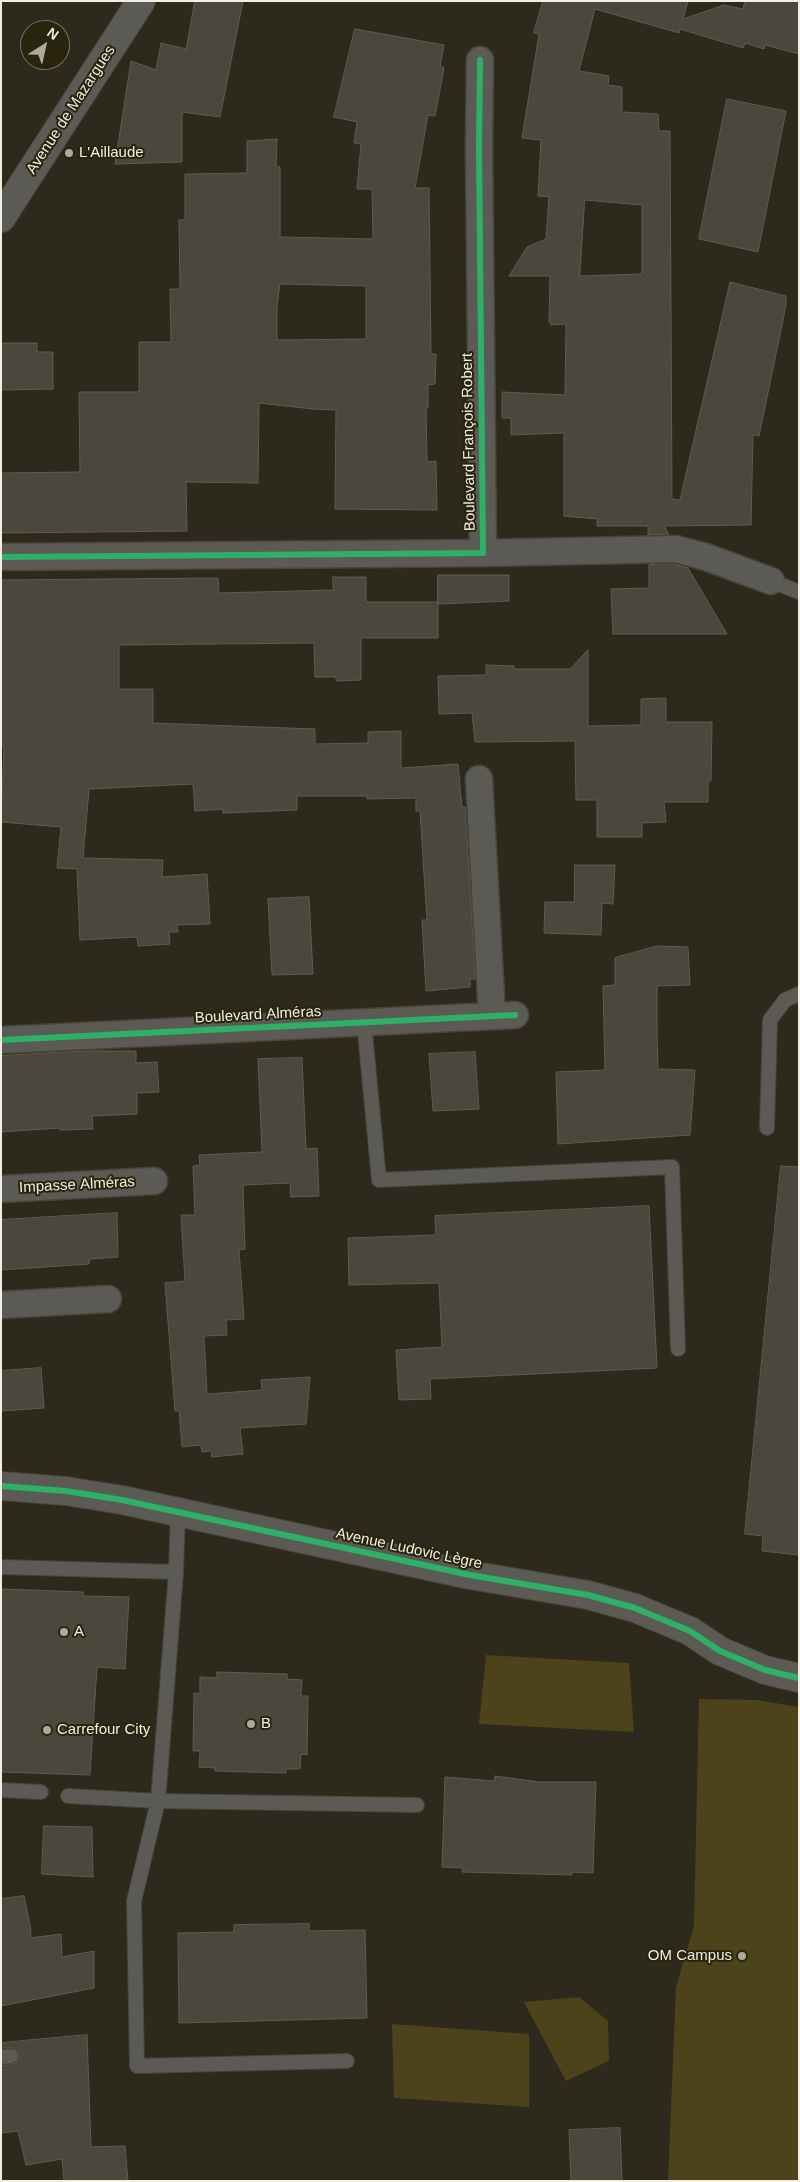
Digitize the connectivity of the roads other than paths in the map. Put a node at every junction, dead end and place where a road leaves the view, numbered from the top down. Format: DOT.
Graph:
graph roads {
  1 [pos="141,1"];
  2 [pos="480,60"];
  3 [pos="1,218"];
  4 [pos="483,553"];
  5 [pos="1,557"];
  6 [pos="771,581"];
  7 [pos="799,592"];
  8 [pos="479,779"];
  9 [pos="799,994"];
  10 [pos="364,1022"];
  11 [pos="1,1040"];
  12 [pos="767,1128"];
  13 [pos="154,1181"];
  14 [pos="1,1189"];
  15 [pos="108,1299"];
  16 [pos="1,1305"];
  17 [pos="678,1349"];
  18 [pos="1,1486"];
  19 [pos="178,1511"];
  20 [pos="1,1567"];
  21 [pos="176,1572"];
  22 [pos="799,1678"];
  23 [pos="1,1790"];
  24 [pos="41,1792"];
  25 [pos="68,1796"];
  26 [pos="158,1801"];
  27 [pos="417,1805"];
  28 [pos="347,2061"];
  1 -- 3 [label="street, Avenue de Mazargues"];
  2 -- 4 [label="street, Boulevard François Robert"];
  4 -- 5 [label="street, Boulevard François Robert"];
  4 -- 6 [label="street, Boulevard François Robert"];
  6 -- 7 [label="lane"];
  8 -- 10 [label="street, Boulevard Alméras"];
  9 -- 12 [label="lane"];
  10 -- 11 [label="street, Boulevard Alméras"];
  10 -- 17 [label="lane"];
  13 -- 14 [label="street, Impasse Alméras"];
  15 -- 16 [label="street"];
  18 -- 19 [label="street, Avenue Ludovic Lègre"];
  19 -- 21 [label="lane"];
  19 -- 22 [label="street, Avenue Ludovic Lègre"];
  20 -- 21 [label="lane"];
  21 -- 26 [label="lane"];
  23 -- 24 [label="lane"];
  25 -- 26 [label="lane"];
  26 -- 27 [label="lane"];
  26 -- 28 [label="lane"];
}
